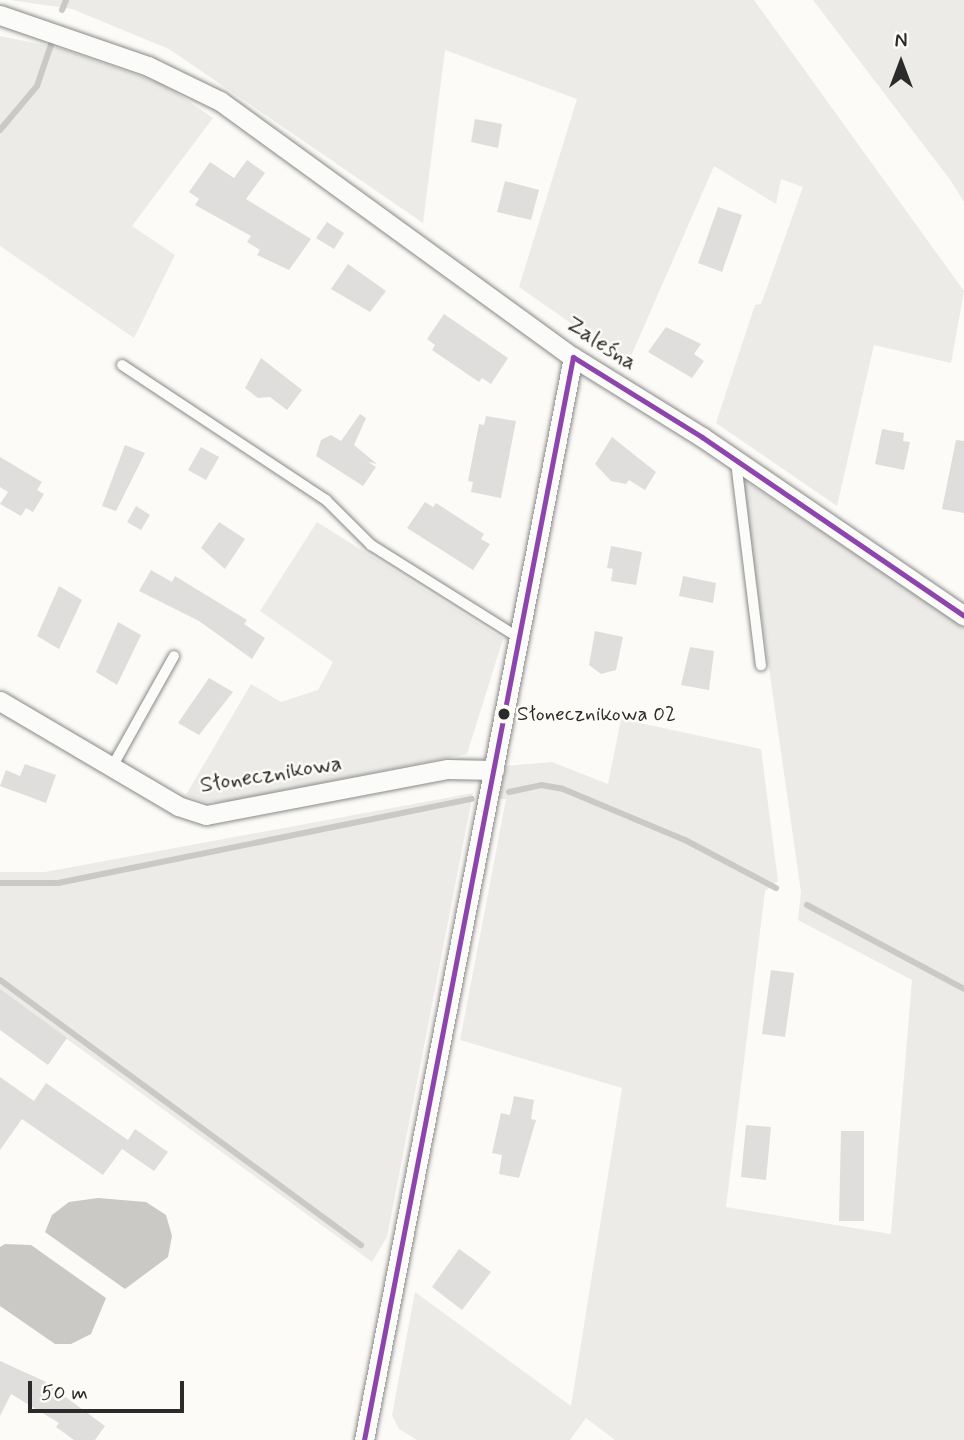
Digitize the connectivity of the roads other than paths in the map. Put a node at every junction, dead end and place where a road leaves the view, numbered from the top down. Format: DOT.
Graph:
graph roads {
  1 [pos="0,15"];
  2 [pos="573,357"];
  3 [pos="122,365"];
  4 [pos="736,462"];
  5 [pos="964,616"];
  6 [pos="520,639"];
  7 [pos="174,656"];
  8 [pos="761,665"];
  9 [pos="0,701"];
  10 [pos="112,767"];
  11 [pos="494,770"];
  12 [pos="364,1440"];
  1 -- 2 [label="street, Zaleśna"];
  2 -- 4 [label="street, Zaleśna"];
  2 -- 6 [label="street"];
  3 -- 6 [label="lane"];
  4 -- 5 [label="street, Zaleśna"];
  4 -- 8 [label="lane"];
  6 -- 11 [label="street"];
  7 -- 10 [label="lane"];
  9 -- 10 [label="street, Słonecznikowa"];
  10 -- 11 [label="street, Słonecznikowa"];
  11 -- 12 [label="street"];
}
